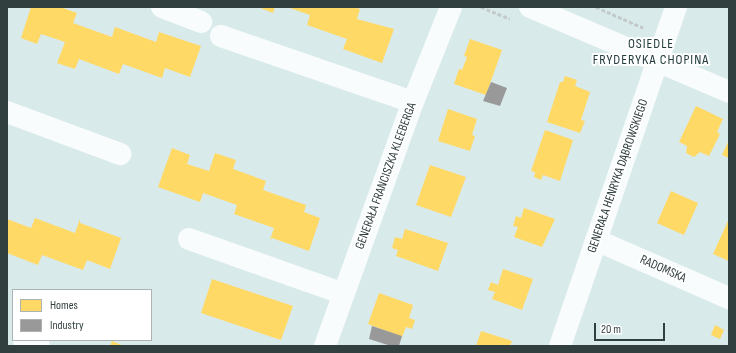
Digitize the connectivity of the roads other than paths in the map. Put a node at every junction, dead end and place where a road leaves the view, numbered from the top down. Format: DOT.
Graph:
graph roads {
  1 [pos="162,7"];
  2 [pos="451,7"];
  3 [pos="530,7"];
  4 [pos="676,7"];
  5 [pos="201,22"];
  6 [pos="221,36"];
  7 [pos="657,61"];
  8 [pos="729,92"];
  9 [pos="413,102"];
  10 [pos="7,112"];
  11 [pos="120,154"];
  12 [pos="189,239"];
  13 [pos="596,240"];
  14 [pos="344,294"];
  15 [pos="729,298"];
  16 [pos="26,341"];
  17 [pos="39,346"];
  18 [pos="325,346"];
  19 [pos="560,346"];
  1 -- 5 [label="street"];
  2 -- 9 [label="street, GENERAŁA FRANCISZKA KLEEBERGA"];
  3 -- 7 [label="street"];
  4 -- 7 [label="street, GENERAŁA HENRYKA DĄBROWSKIEGO"];
  6 -- 9 [label="street"];
  7 -- 8 [label="street"];
  7 -- 13 [label="street, GENERAŁA HENRYKA DĄBROWSKIEGO"];
  9 -- 14 [label="street, GENERAŁA FRANCISZKA KLEEBERGA"];
  10 -- 11 [label="street"];
  12 -- 14 [label="street"];
  13 -- 15 [label="street, RADOMSKA"];
  13 -- 19 [label="street, GENERAŁA HENRYKA DĄBROWSKIEGO"];
  14 -- 18 [label="street, GENERAŁA FRANCISZKA KLEEBERGA"];
  16 -- 17 [label="street"];
}
